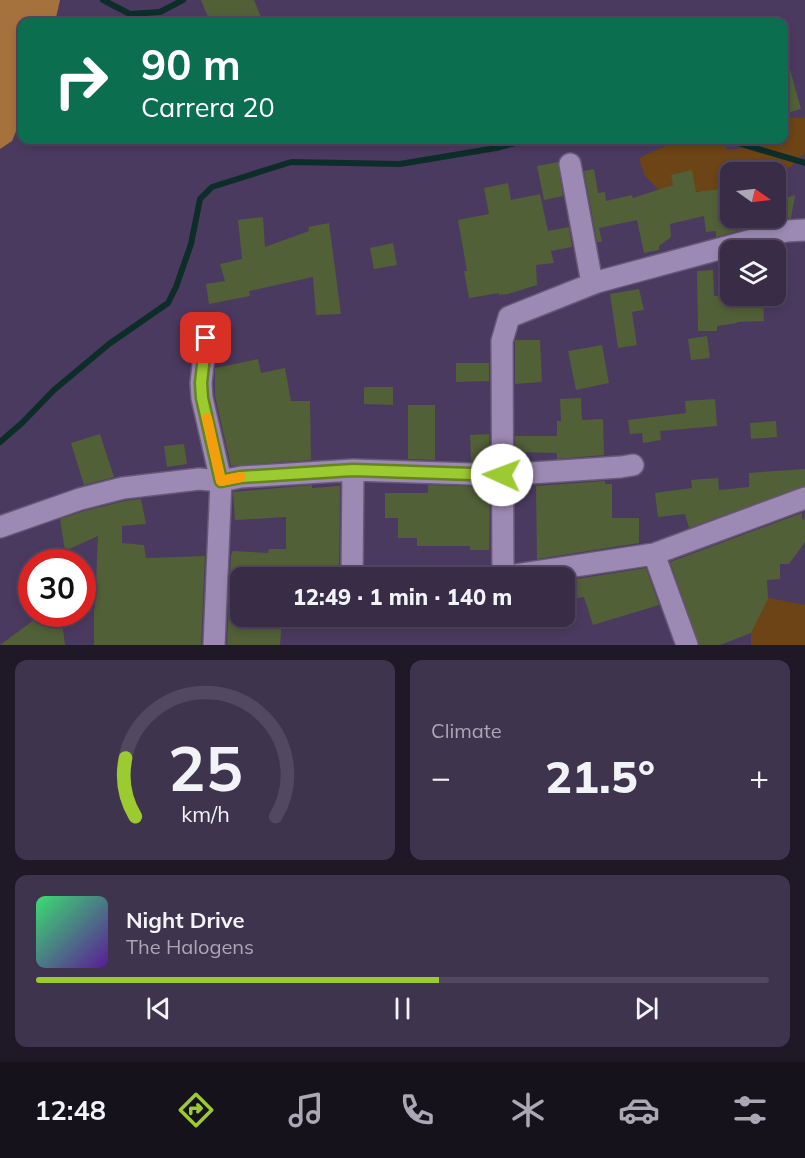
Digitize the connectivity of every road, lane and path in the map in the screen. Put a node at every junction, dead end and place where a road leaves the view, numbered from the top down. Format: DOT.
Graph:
graph roads {
  1 [pos="570,164"];
  2 [pos="805,230"];
  3 [pos="592,283"];
  4 [pos="206,338"];
  5 [pos="633,465"];
  6 [pos="353,470"];
  7 [pos="502,475"];
  8 [pos="221,481"];
  9 [pos="805,498"];
  10 [pos="0,526"];
  11 [pos="654,554"];
  12 [pos="352,567"];
  13 [pos="499,567"];
  14 [pos="566,567"];
  15 [pos="214,645"];
  16 [pos="687,645"];
  1 -- 3 [label="street"];
  2 -- 3 [label="street"];
  3 -- 7 [label="street"];
  4 -- 8 [label="street"];
  5 -- 7 [label="street"];
  6 -- 7 [label="street"];
  6 -- 8 [label="street"];
  6 -- 12 [label="street"];
  7 -- 13 [label="street"];
  8 -- 10 [label="street"];
  8 -- 15 [label="street"];
  9 -- 11 [label="street"];
  11 -- 14 [label="street"];
  11 -- 16 [label="street"];
}
